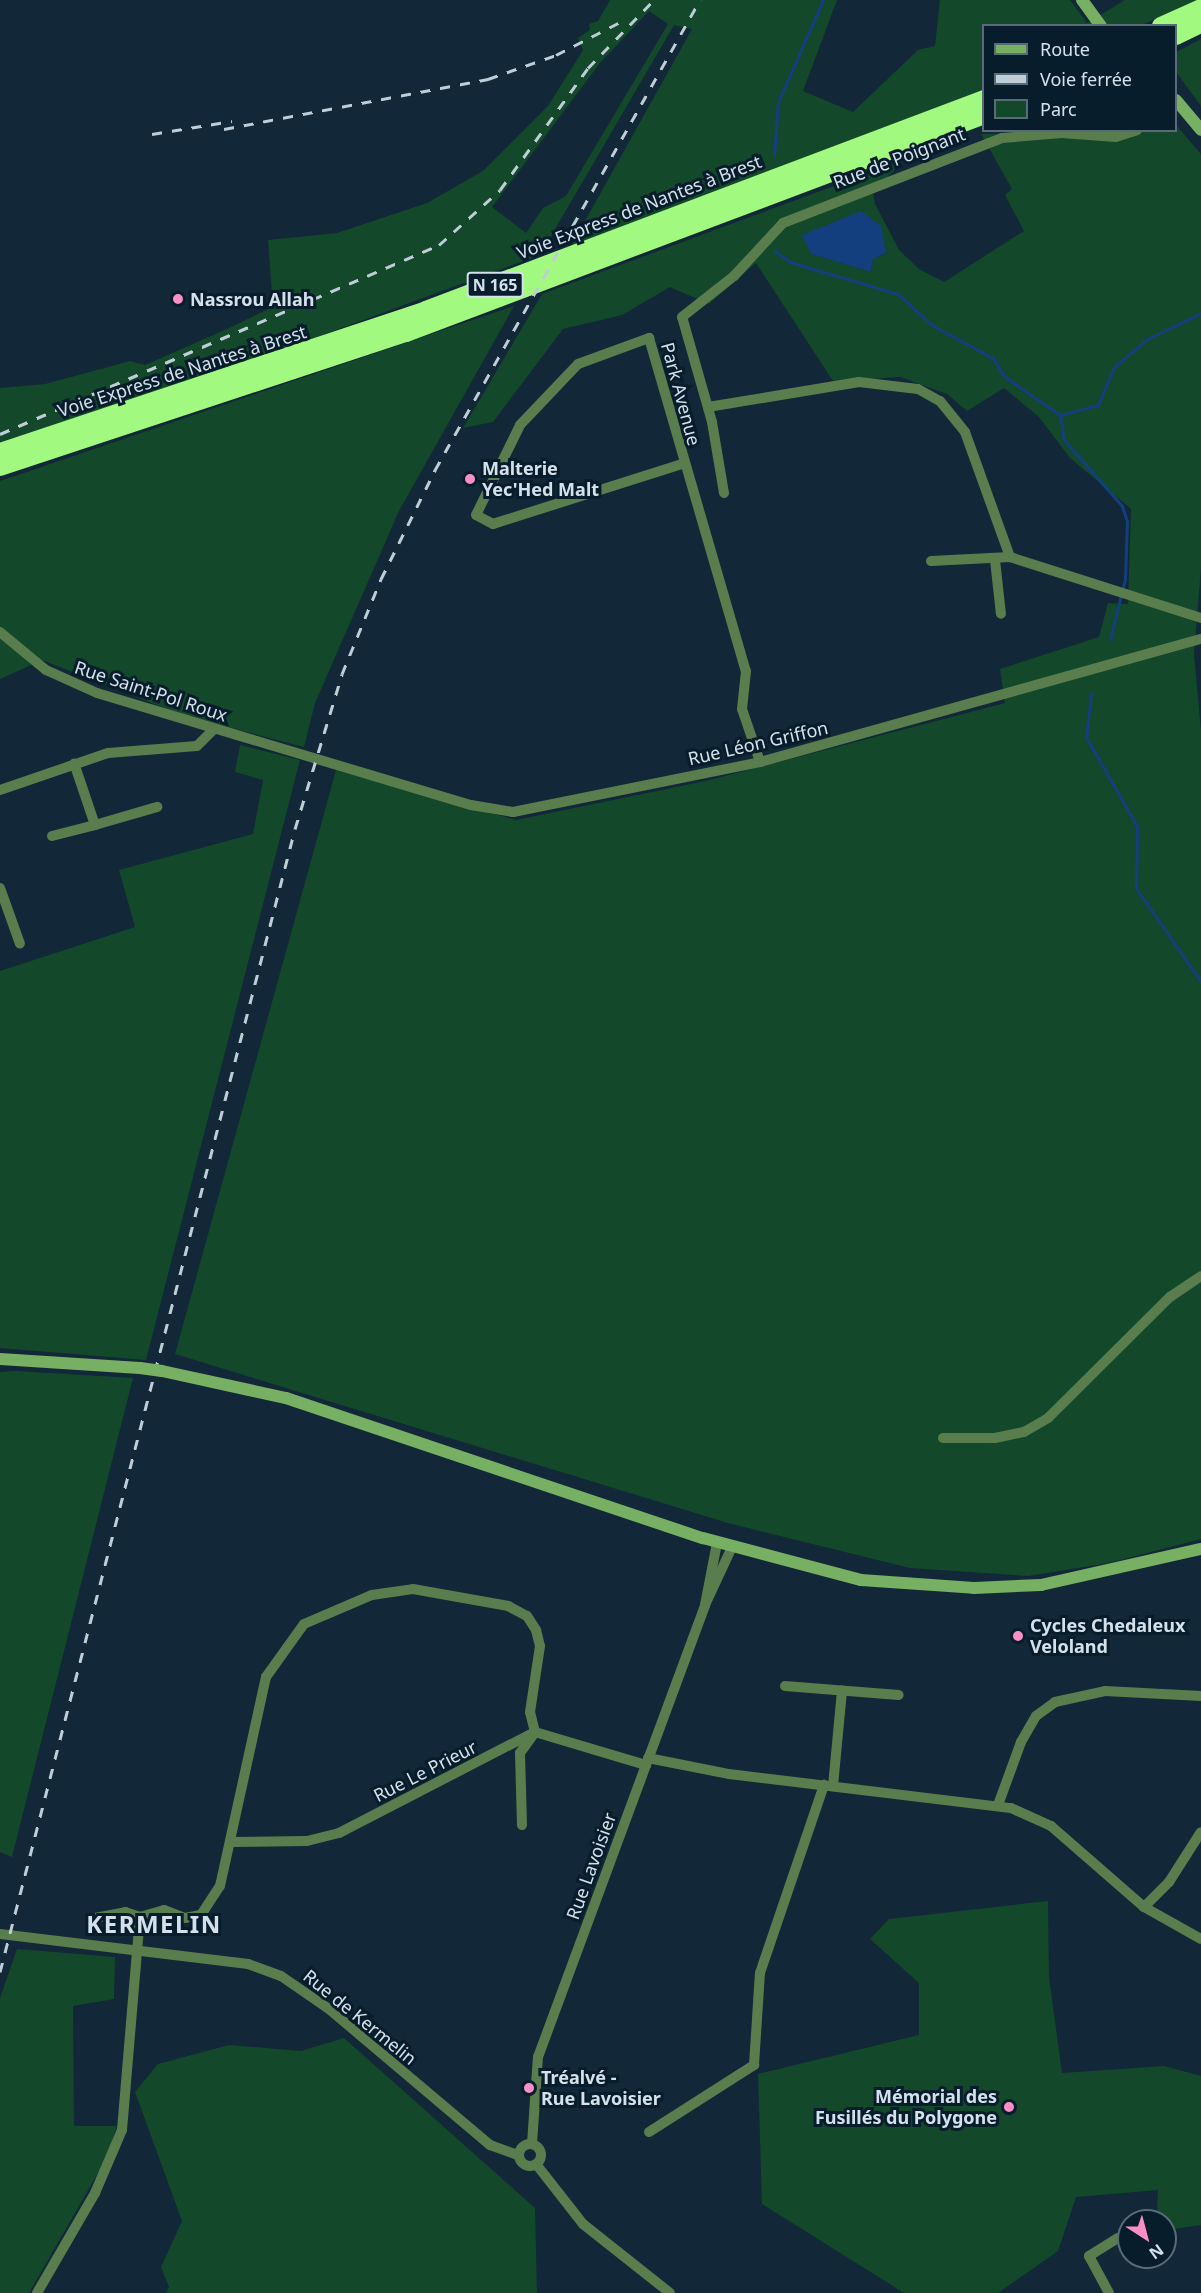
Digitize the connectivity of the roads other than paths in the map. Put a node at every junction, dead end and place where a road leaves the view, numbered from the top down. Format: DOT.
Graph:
graph roads {
  1 [pos="1082,0"];
  2 [pos="1201,8"];
  3 [pos="1100,24"];
  4 [pos="1165,24"];
  5 [pos="1201,24"];
  6 [pos="1177,36"];
  7 [pos="982,100"];
  8 [pos="1177,101"];
  9 [pos="982,116"];
  10 [pos="1201,130"];
  11 [pos="1132,132"];
  12 [pos="708,408"];
  13 [pos="0,452"];
  14 [pos="682,464"];
  15 [pos="0,467"];
  16 [pos="724,493"];
  17 [pos="1010,557"];
  18 [pos="995,560"];
  19 [pos="931,561"];
  20 [pos="1001,614"];
  21 [pos="1201,618"];
  22 [pos="0,632"];
  23 [pos="1201,639"];
  24 [pos="213,730"];
  25 [pos="320,760"];
  26 [pos="760,762"];
  27 [pos="74,763"];
  28 [pos="0,790"];
  29 [pos="157,807"];
  30 [pos="95,825"];
  31 [pos="52,836"];
  32 [pos="0,888"];
  33 [pos="20,944"];
  34 [pos="1201,1276"];
  35 [pos="0,1359"];
  36 [pos="943,1438"];
  37 [pos="717,1542"];
  38 [pos="732,1547"];
  39 [pos="1201,1549"];
  40 [pos="705,1605"];
  41 [pos="785,1686"];
  42 [pos="842,1690"];
  43 [pos="899,1695"];
  44 [pos="1201,1696"];
  45 [pos="535,1732"];
  46 [pos="647,1762"];
  47 [pos="828,1786"];
  48 [pos="998,1805"];
  49 [pos="522,1825"];
  50 [pos="1201,1832"];
  51 [pos="231,1842"];
  52 [pos="1144,1907"];
  53 [pos="140,1917"];
  54 [pos="95,1918"];
  55 [pos="0,1934"];
  56 [pos="1201,1939"];
  57 [pos="134,1950"];
  58 [pos="649,2132"];
  59 [pos="531,2144"];
  60 [pos="518,2155"];
  61 [pos="536,2164"];
  62 [pos="1117,2239"];
  63 [pos="37,2293"];
  64 [pos="670,2293"];
  65 [pos="1109,2293"];
  1 -- 3 [label="main road"];
  2 -- 4 [label="highway"];
  5 -- 6 [label="highway"];
  7 -- 13 [label="highway, Voie Express de Nantes à Brest / N 165"];
  8 -- 10 [label="main road"];
  9 -- 15 [label="highway, Voie Express de Nantes à Brest / N 165"];
  11 -- 12 [label="street, Rue de Poignant"];
  12 -- 16 [label="street"];
  12 -- 17 [label="street"];
  14 -- 14 [label="street, Park Avenue"];
  14 -- 26 [label="street"];
  17 -- 18 [label="street"];
  17 -- 21 [label="street"];
  18 -- 19 [label="street"];
  18 -- 20 [label="street"];
  22 -- 24 [label="street, Rue Saint-Pol Roux"];
  23 -- 26 [label="street, Rue Léon Griffon"];
  24 -- 25 [label="street, Rue Saint-Pol Roux"];
  24 -- 27 [label="street"];
  25 -- 26 [label="street, Rue Léon Griffon"];
  27 -- 28 [label="street"];
  27 -- 30 [label="street"];
  29 -- 30 [label="street"];
  30 -- 31 [label="street"];
  32 -- 33 [label="street"];
  34 -- 36 [label="street"];
  35 -- 37 [label="main road, bridge"];
  37 -- 38 [label="main road"];
  37 -- 40 [label="street, Rue Lavoisier"];
  38 -- 39 [label="main road"];
  38 -- 40 [label="street, Rue Lavoisier"];
  40 -- 46 [label="street, Rue Lavoisier"];
  41 -- 42 [label="street"];
  42 -- 43 [label="street"];
  42 -- 47 [label="street"];
  44 -- 48 [label="street"];
  45 -- 46 [label="street"];
  45 -- 49 [label="street"];
  45 -- 51 [label="street, Rue Le Prieur"];
  45 -- 51 [label="street"];
  46 -- 47 [label="street"];
  46 -- 59 [label="street, Rue Lavoisier"];
  47 -- 48 [label="street"];
  47 -- 58 [label="street"];
  48 -- 52 [label="street"];
  50 -- 52 [label="street"];
  51 -- 53 [label="street"];
  52 -- 56 [label="street"];
  53 -- 54 [label="street"];
  53 -- 57 [label="street"];
  55 -- 57 [label="street, Rue de Kermelin"];
  57 -- 60 [label="street, Rue de Kermelin"];
  57 -- 63 [label="street"];
  59 -- 60 [label="street"];
  59 -- 61 [label="street, Rue Lavoisier"];
  60 -- 61 [label="street, Rue de Kermelin"];
  61 -- 64 [label="street"];
  62 -- 65 [label="street"];
}
